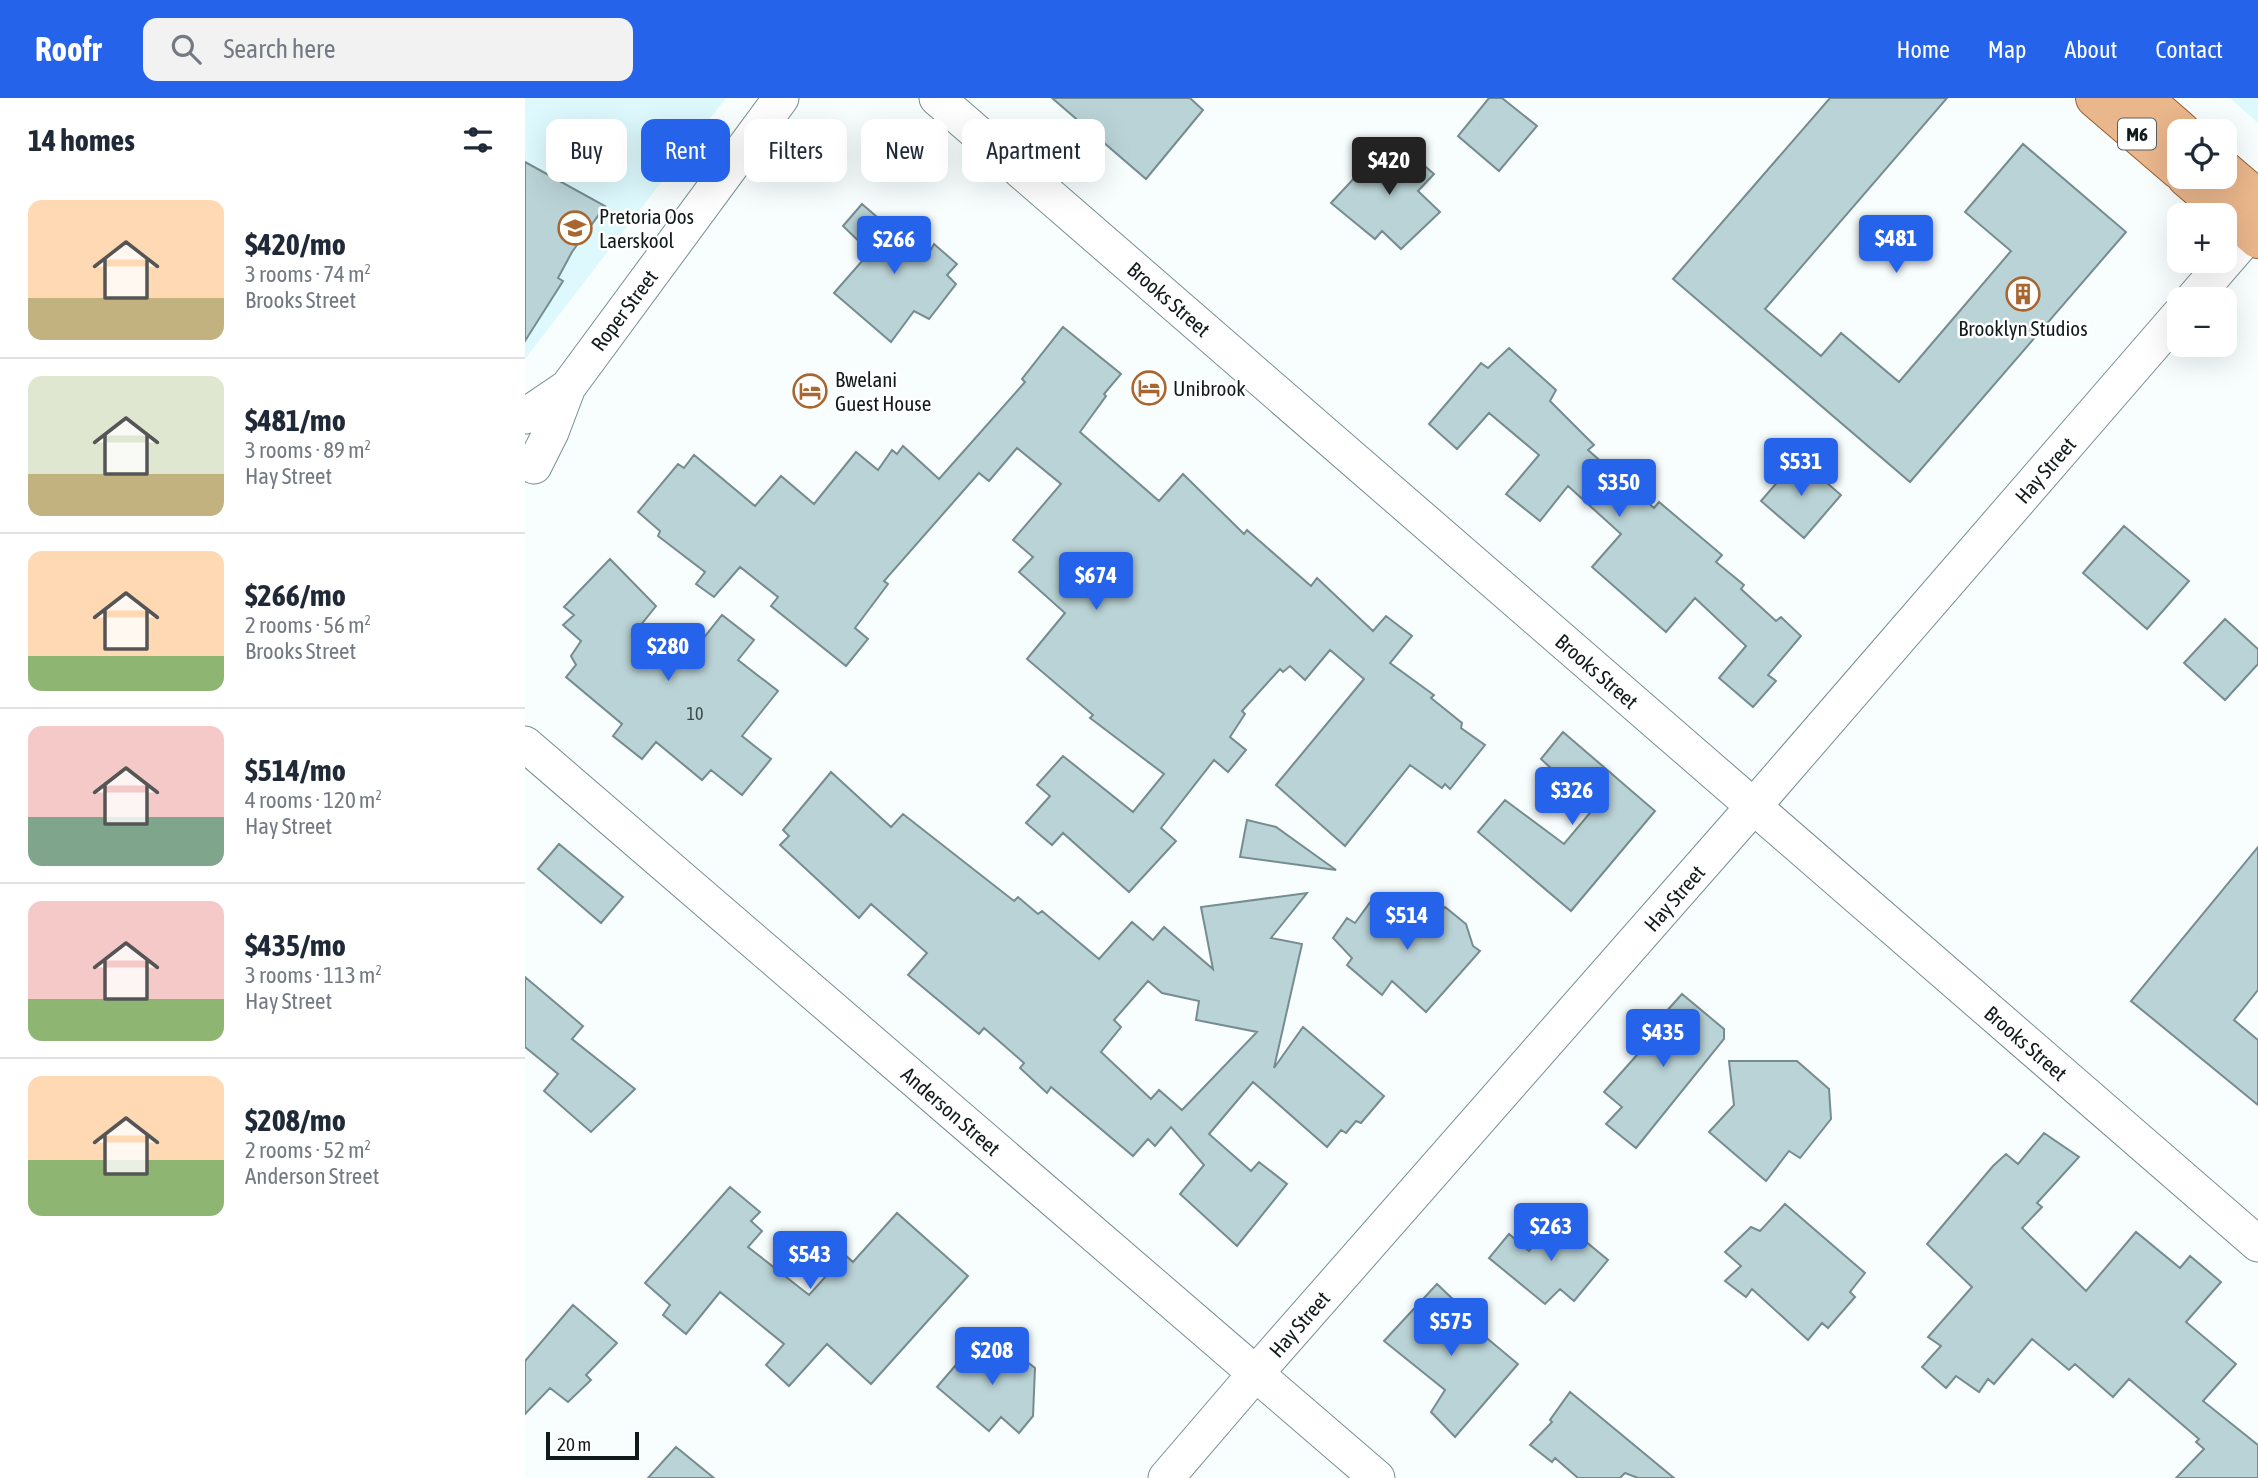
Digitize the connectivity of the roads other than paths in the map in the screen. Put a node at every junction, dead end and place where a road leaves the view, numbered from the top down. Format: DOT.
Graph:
graph roads {
  1 [pos="781,98"];
  2 [pos="937,98"];
  3 [pos="2095,98"];
  4 [pos="2143,98"];
  5 [pos="2167,119"];
  6 [pos="2167,160"];
  7 [pos="2204,189"];
  8 [pos="2235,189"];
  9 [pos="2256,223"];
  10 [pos="2203,287"];
  11 [pos="2167,330"];
  12 [pos="568,387"];
  13 [pos="525,416"];
  14 [pos="528,469"];
  15 [pos="525,744"];
  16 [pos="1753,807"];
  17 [pos="2258,1244"];
  18 [pos="1256,1373"];
  19 [pos="1166,1478"];
  20 [pos="1377,1478"];
  1 -- 12 [label="street, Roper Street"];
  2 -- 16 [label="street, Brooks Street"];
  3 -- 6 [label="main road, M6"];
  4 -- 5 [label="main road, M6"];
  7 -- 9 [label="main road"];
  8 -- 9 [label="main road"];
  9 -- 10 [label="street"];
  11 -- 16 [label="street, Hay Street"];
  12 -- 13 [label="street, Roper Street"];
  12 -- 14 [label="street, Roper Street"];
  15 -- 18 [label="street, Anderson Street"];
  16 -- 17 [label="street, Brooks Street"];
  16 -- 18 [label="street, Hay Street"];
  18 -- 19 [label="street, Hay Street"];
  18 -- 20 [label="street, Anderson Street"];
}
